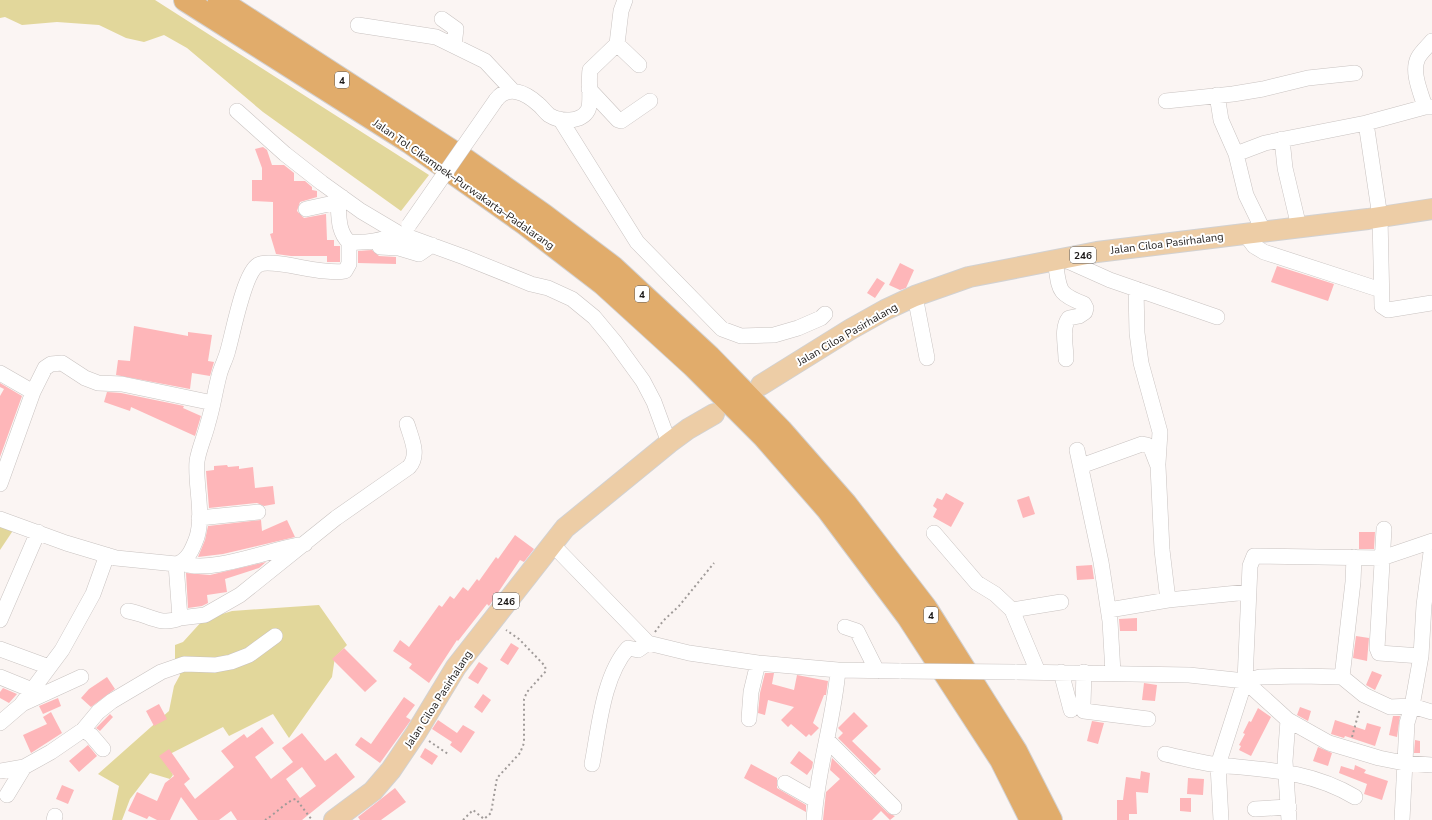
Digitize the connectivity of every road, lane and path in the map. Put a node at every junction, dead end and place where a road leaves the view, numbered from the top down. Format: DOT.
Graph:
graph roads {
  1 [pos="186,0"];
  2 [pos="219,0"];
  3 [pos="624,0"];
  4 [pos="442,19"];
  5 [pos="358,26"];
  6 [pos="1432,41"];
  7 [pos="617,44"];
  8 [pos="454,45"];
  9 [pos="640,65"];
  10 [pos="1355,73"];
  11 [pos="589,89"];
  12 [pos="512,90"];
  13 [pos="1217,95"];
  14 [pos="650,101"];
  15 [pos="1166,101"];
  16 [pos="1428,107"];
  17 [pos="237,110"];
  18 [pos="560,118"];
  19 [pos="1366,123"];
  20 [pos="1282,140"];
  21 [pos="1236,154"];
  22 [pos="340,199"];
  23 [pos="306,209"];
  24 [pos="1432,209"];
  25 [pos="1380,217"];
  26 [pos="1299,227"];
  27 [pos="404,231"];
  28 [pos="1254,233"];
  29 [pos="349,242"];
  30 [pos="432,245"];
  31 [pos="380,247"];
  32 [pos="1059,260"];
  33 [pos="1136,289"];
  34 [pos="1382,290"];
  35 [pos="915,296"];
  36 [pos="1432,303"];
  37 [pos="825,314"];
  38 [pos="1217,317"];
  39 [pos="927,358"];
  40 [pos="1066,359"];
  41 [pos="0,373"];
  42 [pos="761,385"];
  43 [pos="33,392"];
  44 [pos="213,403"];
  45 [pos="714,414"];
  46 [pos="407,424"];
  47 [pos="669,443"];
  48 [pos="1077,450"];
  49 [pos="4,464"];
  50 [pos="1081,466"];
  51 [pos="1158,466"];
  52 [pos="0,484"];
  53 [pos="258,512"];
  54 [pos="199,518"];
  55 [pos="0,519"];
  56 [pos="1384,529"];
  57 [pos="38,532"];
  58 [pos="934,533"];
  59 [pos="1432,541"];
  60 [pos="551,543"];
  61 [pos="305,544"];
  62 [pos="1432,545"];
  63 [pos="106,555"];
  64 [pos="1354,557"];
  65 [pos="1382,558"];
  66 [pos="714,563"];
  67 [pos="179,564"];
  68 [pos="1248,592"];
  69 [pos="1168,600"];
  70 [pos="1061,602"];
  71 [pos="1012,610"];
  72 [pos="1108,610"];
  73 [pos="128,611"];
  74 [pos="180,618"];
  75 [pos="0,620"];
  76 [pos="491,620"];
  77 [pos="845,627"];
  78 [pos="275,636"];
  79 [pos="648,643"];
  80 [pos="1425,646"];
  81 [pos="0,649"];
  82 [pos="758,663"];
  83 [pos="49,667"];
  84 [pos="838,670"];
  85 [pos="877,670"];
  86 [pos="1038,672"];
  87 [pos="1061,672"];
  88 [pos="1084,672"];
  89 [pos="1113,673"];
  90 [pos="0,677"];
  91 [pos="82,677"];
  92 [pos="1342,677"];
  93 [pos="1245,681"];
  94 [pos="32,690"];
  95 [pos="1364,695"];
  96 [pos="21,705"];
  97 [pos="1412,706"];
  98 [pos="1071,710"];
  99 [pos="1432,712"];
  100 [pos="1148,718"];
  101 [pos="749,719"];
  102 [pos="1288,720"];
  103 [pos="0,723"];
  104 [pos="83,730"];
  105 [pos="416,733"];
  106 [pos="828,741"];
  107 [pos="103,749"];
  108 [pos="1349,749"];
  109 [pos="448,754"];
  110 [pos="1165,754"];
  111 [pos="1404,763"];
  112 [pos="592,764"];
  113 [pos="1218,765"];
  114 [pos="1432,766"];
  115 [pos="24,767"];
  116 [pos="0,771"];
  117 [pos="1286,773"];
  118 [pos="786,783"];
  119 [pos="7,795"];
  120 [pos="1355,797"];
  121 [pos="815,800"];
  122 [pos="894,807"];
  123 [pos="1254,809"];
  124 [pos="1289,813"];
  125 [pos="265,820"];
  126 [pos="312,820"];
  127 [pos="334,820"];
  128 [pos="462,820"];
  129 [pos="814,820"];
  130 [pos="1031,820"];
  131 [pos="1052,820"];
  132 [pos="1221,820"];
  133 [pos="1402,820"];
  1 -- 130 [label="highway, Jalan Tol Cikampek–Purwakarta–Padalarang / 4"];
  2 -- 131 [label="highway, Jalan Tol Cikampek–Purwakarta–Padalarang / 4"];
  3 -- 7 [label="street"];
  4 -- 8 [label="street"];
  5 -- 8 [label="street"];
  6 -- 16 [label="street"];
  7 -- 9 [label="street"];
  7 -- 11 [label="street"];
  8 -- 12 [label="street"];
  10 -- 13 [label="street"];
  11 -- 14 [label="street"];
  11 -- 18 [label="street"];
  12 -- 18 [label="street"];
  12 -- 27 [label="street, bridge"];
  13 -- 15 [label="street"];
  13 -- 21 [label="street"];
  16 -- 19 [label="street"];
  17 -- 22 [label="street"];
  18 -- 37 [label="street"];
  19 -- 20 [label="street"];
  19 -- 25 [label="street"];
  20 -- 21 [label="street"];
  20 -- 26 [label="street"];
  21 -- 28 [label="street"];
  22 -- 23 [label="street"];
  22 -- 27 [label="street"];
  22 -- 29 [label="street"];
  24 -- 25 [label="main road, Jalan Ciloa Pasirhalang / 246"];
  25 -- 26 [label="main road, Jalan Ciloa Pasirhalang / 246"];
  25 -- 34 [label="street"];
  26 -- 28 [label="main road, Jalan Ciloa Pasirhalang / 246"];
  27 -- 29 [label="street"];
  27 -- 30 [label="street"];
  28 -- 32 [label="main road, Jalan Ciloa Pasirhalang / 246"];
  28 -- 34 [label="street"];
  29 -- 44 [label="street"];
  30 -- 31 [label="street"];
  30 -- 47 [label="street"];
  32 -- 33 [label="street"];
  32 -- 35 [label="main road, Jalan Ciloa Pasirhalang / 246"];
  32 -- 40 [label="street"];
  33 -- 38 [label="street"];
  33 -- 51 [label="street"];
  34 -- 36 [label="street"];
  35 -- 39 [label="street"];
  35 -- 42 [label="main road, Jalan Ciloa Pasirhalang / 246"];
  41 -- 43 [label="street"];
  43 -- 44 [label="street"];
  43 -- 49 [label="street"];
  44 -- 54 [label="street"];
  45 -- 47 [label="main road, Jalan Ciloa Pasirhalang / 246"];
  46 -- 61 [label="street"];
  47 -- 60 [label="main road, Jalan Ciloa Pasirhalang / 246"];
  48 -- 50 [label="street"];
  49 -- 52 [label="street"];
  50 -- 51 [label="street"];
  50 -- 72 [label="street"];
  51 -- 69 [label="street"];
  53 -- 54 [label="street"];
  54 -- 67 [label="street"];
  55 -- 57 [label="street"];
  56 -- 65 [label="street"];
  57 -- 63 [label="street"];
  57 -- 75 [label="street"];
  58 -- 71 [label="street"];
  59 -- 65 [label="street"];
  60 -- 76 [label="main road, Jalan Ciloa Pasirhalang / 246"];
  60 -- 79 [label="street"];
  61 -- 67 [label="street"];
  61 -- 74 [label="street"];
  62 -- 80 [label="street"];
  63 -- 67 [label="street"];
  63 -- 83 [label="street"];
  64 -- 65 [label="street"];
  64 -- 68 [label="street"];
  64 -- 92 [label="street"];
  65 -- 80 [label="street"];
  66 -- 79 [label="path"];
  67 -- 74 [label="street"];
  68 -- 69 [label="street"];
  68 -- 93 [label="street"];
  69 -- 72 [label="street"];
  70 -- 71 [label="street"];
  71 -- 86 [label="street"];
  72 -- 89 [label="street"];
  73 -- 74 [label="street"];
  76 -- 105 [label="main road, Jalan Ciloa Pasirhalang / 246"];
  76 -- 128 [label="path"];
  77 -- 85 [label="street"];
  78 -- 104 [label="street"];
  79 -- 82 [label="street"];
  79 -- 112 [label="street"];
  80 -- 97 [label="street"];
  81 -- 83 [label="street"];
  82 -- 84 [label="street"];
  82 -- 101 [label="street"];
  83 -- 94 [label="street"];
  84 -- 85 [label="street"];
  84 -- 106 [label="street"];
  85 -- 86 [label="street, bridge"];
  86 -- 87 [label="street"];
  87 -- 88 [label="street"];
  87 -- 98 [label="street"];
  88 -- 89 [label="street"];
  88 -- 100 [label="street"];
  89 -- 93 [label="street"];
  90 -- 94 [label="street"];
  91 -- 96 [label="street"];
  92 -- 93 [label="street"];
  92 -- 95 [label="street"];
  93 -- 102 [label="street"];
  93 -- 113 [label="street"];
  94 -- 96 [label="street"];
  95 -- 97 [label="street"];
  95 -- 108 [label="path"];
  96 -- 103 [label="street"];
  97 -- 99 [label="street"];
  97 -- 111 [label="street"];
  102 -- 108 [label="street"];
  102 -- 117 [label="street"];
  104 -- 107 [label="street"];
  104 -- 115 [label="street"];
  105 -- 109 [label="path"];
  105 -- 127 [label="main road, Jalan Ciloa Pasirhalang / 246"];
  106 -- 121 [label="street"];
  106 -- 122 [label="street"];
  108 -- 111 [label="street"];
  110 -- 113 [label="street"];
  111 -- 114 [label="street"];
  111 -- 133 [label="street"];
  113 -- 117 [label="street"];
  113 -- 132 [label="street"];
  115 -- 116 [label="street"];
  115 -- 119 [label="street"];
  117 -- 120 [label="street"];
  117 -- 124 [label="street"];
  118 -- 121 [label="street"];
  121 -- 129 [label="street"];
  123 -- 124 [label="street"];
  125 -- 126 [label="path"];
}
